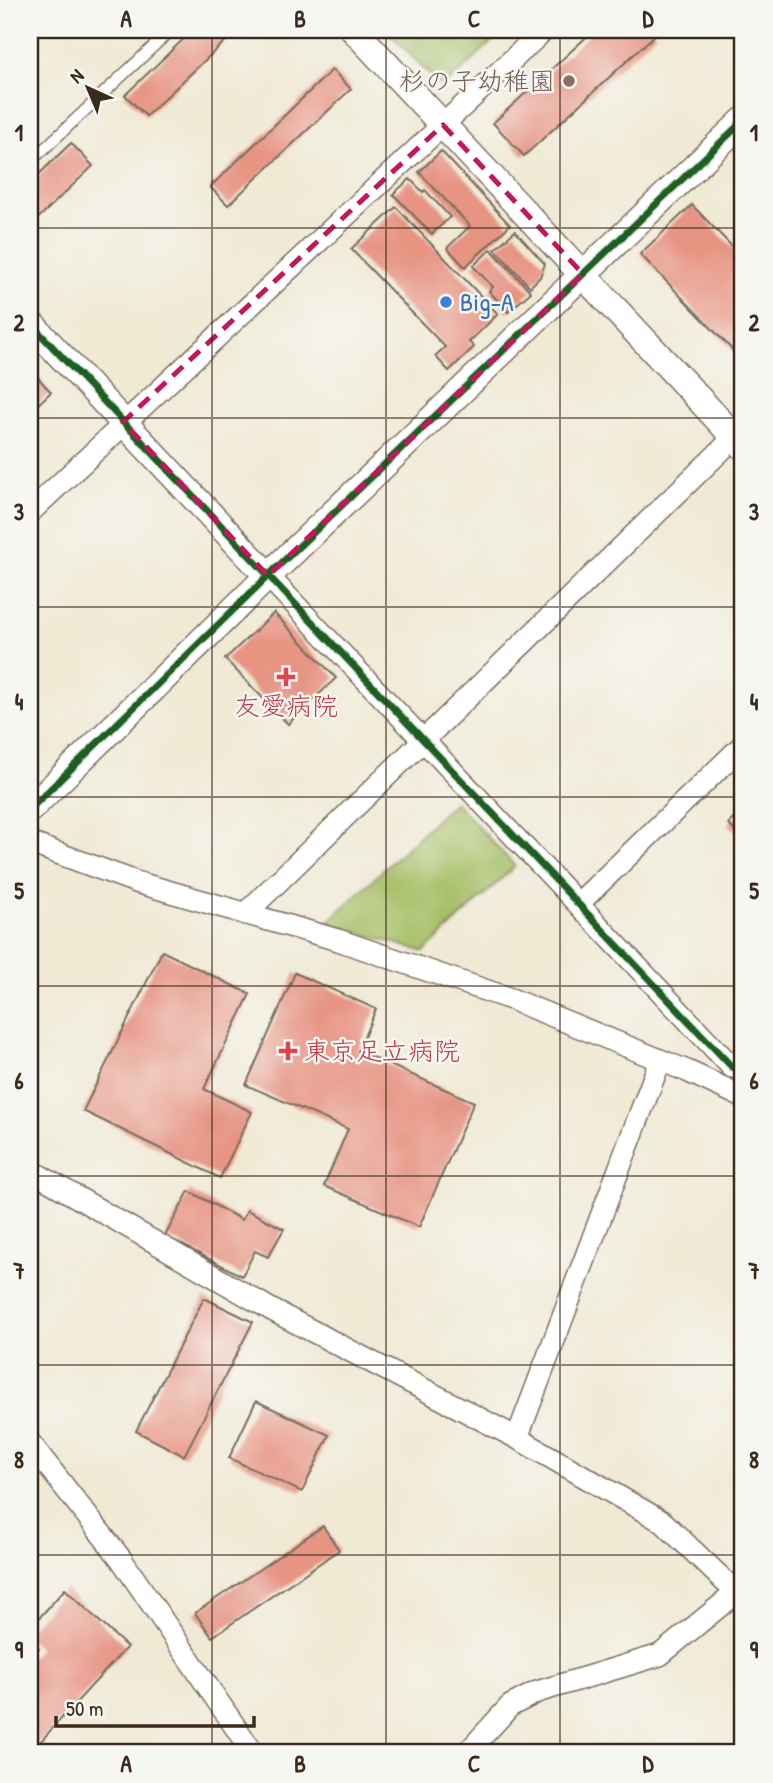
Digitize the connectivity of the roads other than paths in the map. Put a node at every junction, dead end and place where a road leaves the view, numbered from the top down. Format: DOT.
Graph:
graph roads {
  1 [pos="171,30"];
  2 [pos="354,30"];
  3 [pos="544,30"];
  4 [pos="743,121"];
  5 [pos="443,125"];
  6 [pos="30,162"];
  7 [pos="583,274"];
  8 [pos="30,323"];
  9 [pos="123,422"];
  10 [pos="740,437"];
  11 [pos="30,512"];
  12 [pos="268,576"];
  13 [pos="424,740"];
  14 [pos="743,745"];
  15 [pos="30,809"];
  16 [pos="30,843"];
  17 [pos="579,902"];
  18 [pos="245,914"];
  19 [pos="660,1061"];
  20 [pos="738,1062"];
  21 [pos="735,1093"];
  22 [pos="30,1170"];
  23 [pos="517,1438"];
  24 [pos="30,1443"];
  25 [pos="741,1593"];
  26 [pos="253,1753"];
  27 [pos="467,1753"];
  1 -- 6 [label="lane"];
  2 -- 5 [label="street"];
  3 -- 5 [label="street"];
  4 -- 7 [label="street"];
  5 -- 7 [label="street"];
  5 -- 9 [label="street"];
  7 -- 10 [label="street"];
  7 -- 12 [label="street"];
  8 -- 9 [label="street"];
  9 -- 11 [label="street"];
  9 -- 12 [label="street"];
  10 -- 13 [label="street"];
  12 -- 13 [label="street"];
  12 -- 15 [label="street"];
  13 -- 17 [label="street"];
  13 -- 18 [label="street"];
  14 -- 17 [label="street"];
  16 -- 18 [label="street"];
  17 -- 20 [label="street"];
  18 -- 19 [label="street"];
  19 -- 21 [label="street"];
  19 -- 23 [label="street"];
  20 -- 21 [label="street"];
  22 -- 23 [label="street"];
  23 -- 25 [label="street"];
  24 -- 26 [label="street"];
  25 -- 27 [label="street"];
}
